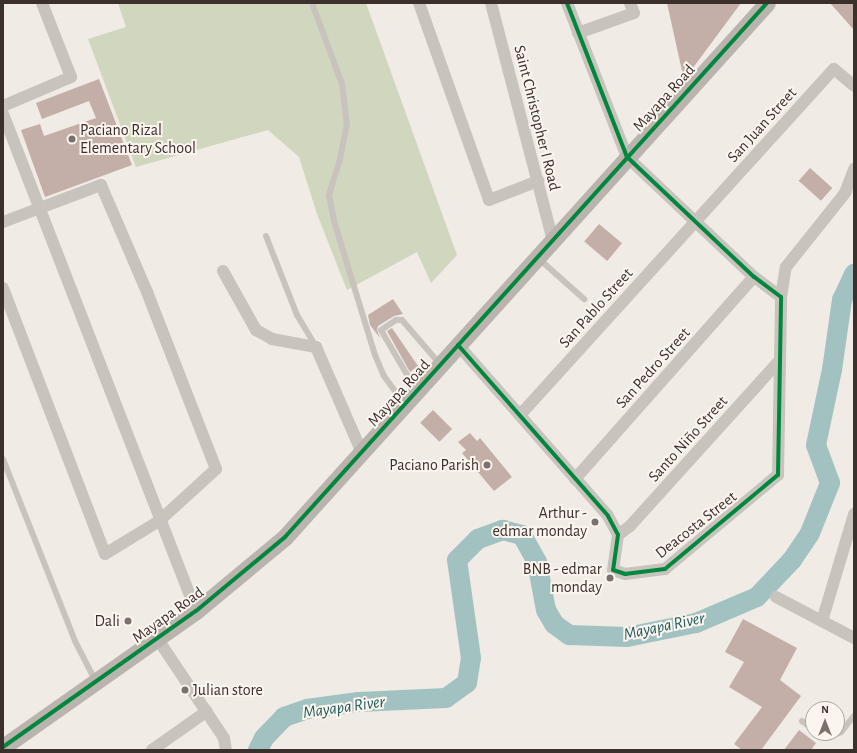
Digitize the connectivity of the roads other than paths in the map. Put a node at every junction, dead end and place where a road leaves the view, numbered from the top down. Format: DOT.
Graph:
graph roads {
  1 [pos="42,3"];
  2 [pos="312,3"];
  3 [pos="419,3"];
  4 [pos="491,3"];
  5 [pos="567,3"];
  6 [pos="630,3"];
  7 [pos="766,3"];
  8 [pos="578,33"];
  9 [pos="854,86"];
  10 [pos="3,106"];
  11 [pos="3,114"];
  12 [pos="627,157"];
  13 [pos="854,169"];
  14 [pos="538,181"];
  15 [pos="39,209"];
  16 [pos="3,222"];
  17 [pos="696,222"];
  18 [pos="266,236"];
  19 [pos="553,241"];
  20 [pos="537,257"];
  21 [pos="223,271"];
  22 [pos="754,277"];
  23 [pos="3,288"];
  24 [pos="781,297"];
  25 [pos="584,299"];
  26 [pos="458,345"];
  27 [pos="316,347"];
  28 [pos="779,361"];
  29 [pos="440,364"];
  30 [pos="416,390"];
  31 [pos="404,404"];
  32 [pos="520,415"];
  33 [pos="362,453"];
  34 [pos="3,459"];
  35 [pos="575,479"];
  36 [pos="854,514"];
  37 [pos="159,522"];
  38 [pos="618,535"];
  39 [pos="776,597"];
  40 [pos="196,611"];
  41 [pos="822,621"];
  42 [pos="157,638"];
  43 [pos="854,638"];
  44 [pos="95,682"];
  45 [pos="207,711"];
  46 [pos="854,716"];
  47 [pos="802,721"];
  48 [pos="805,723"];
  49 [pos="845,727"];
  50 [pos="3,746"];
  51 [pos="152,750"];
  52 [pos="226,750"];
  1 -- 10 [label="street"];
  2 -- 31 [label="lane"];
  3 -- 14 [label="street"];
  4 -- 14 [label="street, Saint Christopher I Road"];
  5 -- 8 [label="street"];
  6 -- 8 [label="street"];
  7 -- 12 [label="main road, Mayapa Road"];
  8 -- 12 [label="street"];
  9 -- 17 [label="street, San Juan Street"];
  11 -- 15 [label="street"];
  12 -- 17 [label="street"];
  12 -- 19 [label="main road, Mayapa Road"];
  13 -- 24 [label="street"];
  14 -- 19 [label="street, Saint Christopher I Road"];
  15 -- 16 [label="street"];
  15 -- 37 [label="street"];
  15 -- 37 [label="street"];
  17 -- 22 [label="street"];
  17 -- 32 [label="street, San Pablo Street"];
  18 -- 27 [label="lane"];
  19 -- 20 [label="main road, Mayapa Road"];
  20 -- 25 [label="lane"];
  20 -- 26 [label="main road, Mayapa Road"];
  21 -- 27 [label="street"];
  22 -- 24 [label="street"];
  22 -- 35 [label="street, San Pedro Street"];
  23 -- 37 [label="street"];
  24 -- 28 [label="street, Deacosta Street"];
  26 -- 29 [label="main road, Mayapa Road"];
  26 -- 32 [label="street"];
  27 -- 33 [label="street"];
  28 -- 38 [label="street, Santo Niño Street"];
  28 -- 38 [label="street, Deacosta Street"];
  29 -- 30 [label="main road, Mayapa Road"];
  29 -- 30 [label="lane"];
  30 -- 31 [label="main road, Mayapa Road"];
  31 -- 33 [label="main road, Mayapa Road"];
  32 -- 35 [label="street"];
  33 -- 40 [label="main road, Mayapa Road"];
  34 -- 44 [label="lane"];
  35 -- 38 [label="street"];
  36 -- 41 [label="street"];
  37 -- 40 [label="street"];
  39 -- 41 [label="street"];
  40 -- 42 [label="main road, Mayapa Road"];
  41 -- 43 [label="street"];
  42 -- 44 [label="main road, Mayapa Road"];
  42 -- 45 [label="street"];
  44 -- 50 [label="main road, Mayapa Road"];
  45 -- 51 [label="street"];
  45 -- 52 [label="street"];
  46 -- 49 [label="lane"];
  47 -- 48 [label="lane"];
}
